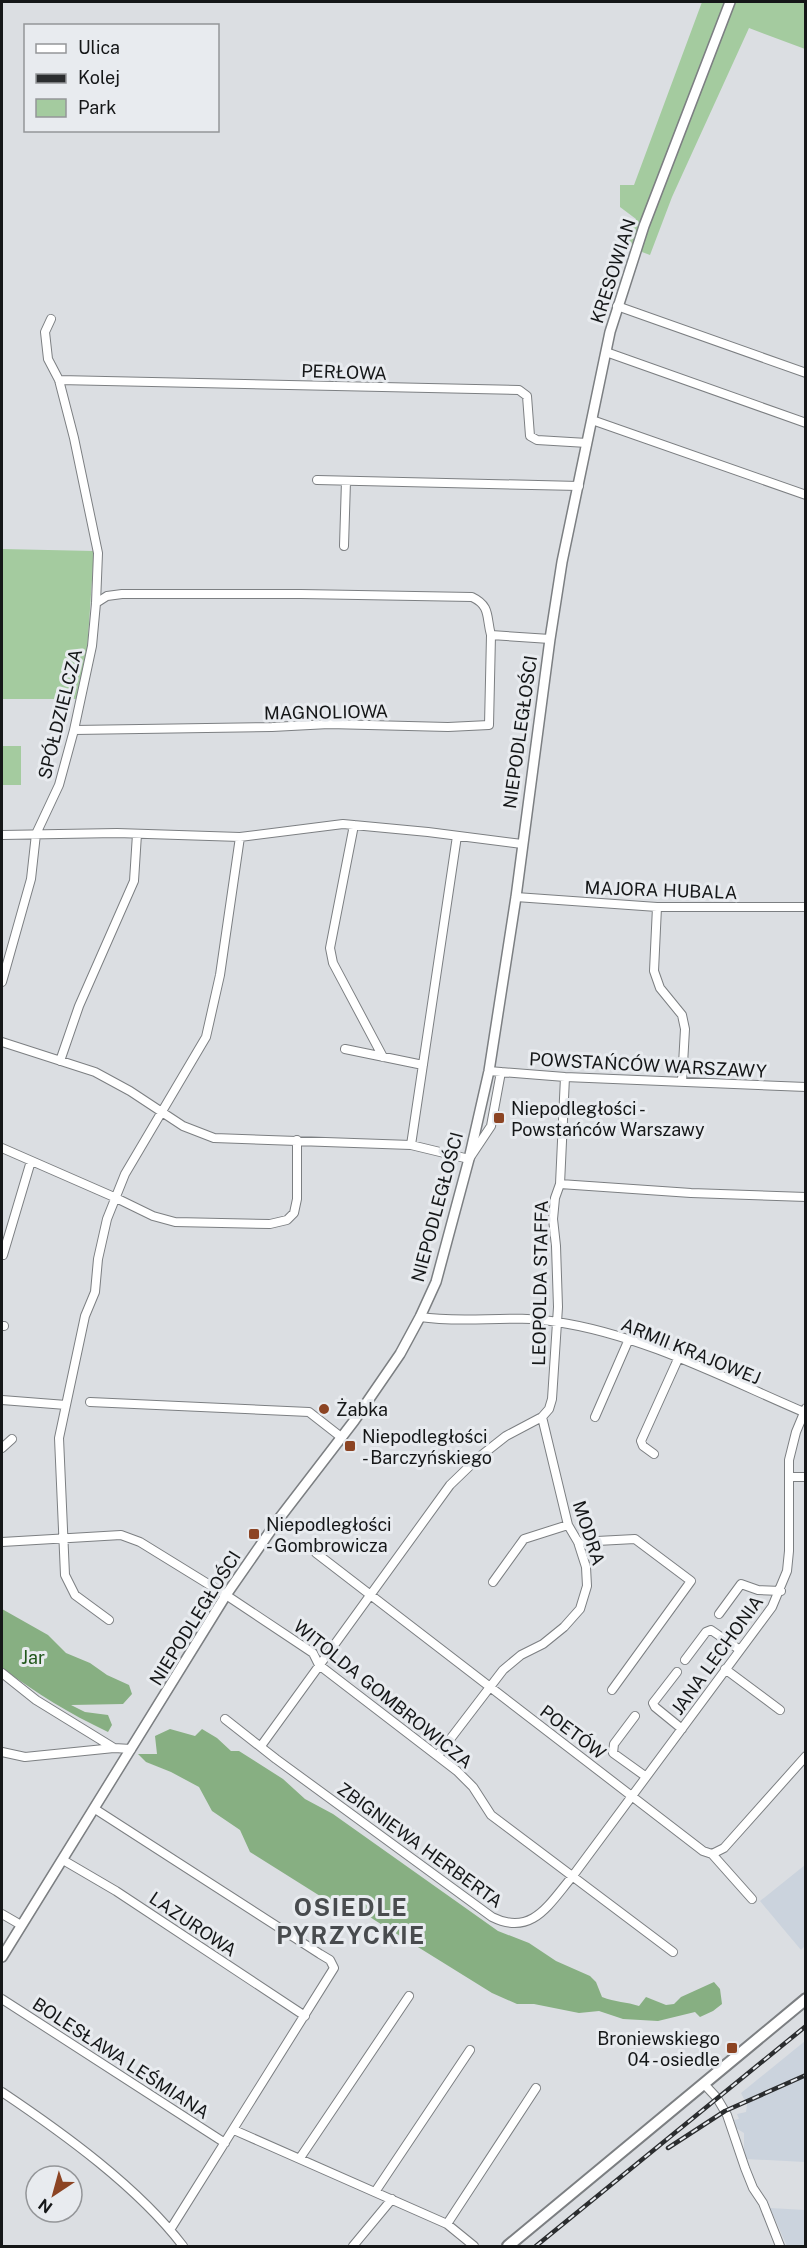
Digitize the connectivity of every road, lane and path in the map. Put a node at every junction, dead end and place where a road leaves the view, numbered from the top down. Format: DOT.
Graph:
graph roads {
  1 [pos="730,2"];
  2 [pos="617,306"];
  3 [pos="51,319"];
  4 [pos="606,352"];
  5 [pos="806,373"];
  6 [pos="59,380"];
  7 [pos="592,420"];
  8 [pos="806,423"];
  9 [pos="587,443"];
  10 [pos="317,480"];
  11 [pos="345,481"];
  12 [pos="579,486"];
  13 [pos="806,495"];
  14 [pos="344,546"];
  15 [pos="562,562"];
  16 [pos="96,603"];
  17 [pos="490,636"];
  18 [pos="550,639"];
  19 [pos="74,730"];
  20 [pos="354,825"];
  21 [pos="36,834"];
  22 [pos="137,834"];
  23 [pos="2,835"];
  24 [pos="457,836"];
  25 [pos="240,837"];
  26 [pos="522,844"];
  27 [pos="516,897"];
  28 [pos="657,907"];
  29 [pos="806,907"];
  30 [pos="2,982"];
  31 [pos="2,1042"];
  32 [pos="345,1049"];
  33 [pos="383,1057"];
  34 [pos="60,1061"];
  35 [pos="423,1065"];
  36 [pos="489,1071"];
  37 [pos="501,1072"];
  38 [pos="565,1077"];
  39 [pos="682,1082"];
  40 [pos="806,1088"];
  41 [pos="162,1113"];
  42 [pos="297,1140"];
  43 [pos="411,1145"];
  44 [pos="2,1149"];
  45 [pos="469,1158"];
  46 [pos="32,1161"];
  47 [pos="560,1184"];
  48 [pos="114,1197"];
  49 [pos="806,1197"];
  50 [pos="3,1255"];
  51 [pos="420,1317"];
  52 [pos="556,1321"];
  53 [pos="629,1339"];
  54 [pos="678,1359"];
  55 [pos="2,1400"];
  56 [pos="90,1402"];
  57 [pos="66,1405"];
  58 [pos="805,1411"];
  59 [pos="595,1417"];
  60 [pos="542,1418"];
  61 [pos="341,1437"];
  62 [pos="12,1439"];
  63 [pos="2,1448"];
  64 [pos="654,1454"];
  65 [pos="789,1477"];
  66 [pos="806,1477"];
  67 [pos="568,1525"];
  68 [pos="64,1538"];
  69 [pos="2,1542"];
  70 [pos="578,1542"];
  71 [pos="316,1553"];
  72 [pos="494,1582"];
  73 [pos="781,1591"];
  74 [pos="226,1595"];
  75 [pos="371,1595"];
  76 [pos="719,1614"];
  77 [pos="109,1620"];
  78 [pos="740,1650"];
  79 [pos="685,1660"];
  80 [pos="319,1665"];
  81 [pos="725,1669"];
  82 [pos="676,1672"];
  83 [pos="2,1673"];
  84 [pos="489,1688"];
  85 [pos="612,1690"];
  86 [pos="780,1710"];
  87 [pos="635,1716"];
  88 [pos="225,1719"];
  89 [pos="682,1729"];
  90 [pos="261,1746"];
  91 [pos="114,1748"];
  92 [pos="131,1749"];
  93 [pos="2,1752"];
  94 [pos="438,1755"];
  95 [pos="806,1756"];
  96 [pos="645,1776"];
  97 [pos="632,1795"];
  98 [pos="95,1809"];
  99 [pos="712,1854"];
  100 [pos="63,1860"];
  101 [pos="572,1877"];
  102 [pos="752,1899"];
  103 [pos="2,1914"];
  104 [pos="21,1925"];
  105 [pos="673,1952"];
  106 [pos="2,1957"];
  107 [pos="410,1996"];
  108 [pos="2,1999"];
  109 [pos="806,1999"];
  110 [pos="305,2016"];
  111 [pos="470,2050"];
  112 [pos="704,2084"];
  113 [pos="536,2088"];
  114 [pos="2,2092"];
  115 [pos="234,2130"];
  116 [pos="225,2142"];
  117 [pos="300,2158"];
  118 [pos="375,2192"];
  119 [pos="392,2199"];
  120 [pos="447,2224"];
  121 [pos="170,2230"];
  122 [pos="183,2247"];
  123 [pos="353,2247"];
  124 [pos="474,2247"];
  125 [pos="508,2247"];
  126 [pos="780,2247"];
  1 -- 2 [label="street, KRESOWIAN"];
  2 -- 4 [label="street, KRESOWIAN"];
  2 -- 5 [label="street"];
  3 -- 6 [label="street, SPÓŁDZIELCZA"];
  4 -- 7 [label="street, KRESOWIAN"];
  4 -- 8 [label="street"];
  6 -- 9 [label="street, PERŁOWA"];
  6 -- 16 [label="street, SPÓŁDZIELCZA"];
  7 -- 9 [label="street, KRESOWIAN"];
  7 -- 13 [label="street"];
  9 -- 12 [label="street, KRESOWIAN"];
  10 -- 11 [label="street"];
  11 -- 12 [label="street"];
  11 -- 14 [label="street"];
  12 -- 15 [label="street, KRESOWIAN"];
  15 -- 18 [label="street, NIEPODLEGŁOŚCI"];
  16 -- 17 [label="street, MAGNOLIOWA"];
  16 -- 19 [label="street, SPÓŁDZIELCZA"];
  17 -- 18 [label="street"];
  17 -- 19 [label="street, MAGNOLIOWA"];
  18 -- 26 [label="street, NIEPODLEGŁOŚCI"];
  19 -- 21 [label="street, SPÓŁDZIELCZA"];
  20 -- 24 [label="street"];
  20 -- 25 [label="street"];
  20 -- 33 [label="street"];
  21 -- 22 [label="street"];
  21 -- 23 [label="street"];
  21 -- 30 [label="street, SPÓŁDZIELCZA"];
  22 -- 25 [label="street"];
  22 -- 34 [label="street"];
  24 -- 26 [label="street"];
  24 -- 35 [label="street"];
  25 -- 41 [label="street"];
  26 -- 27 [label="street, NIEPODLEGŁOŚCI"];
  27 -- 28 [label="street, MAJORA HUBALA"];
  27 -- 36 [label="street, NIEPODLEGŁOŚCI"];
  28 -- 29 [label="street, MAJORA HUBALA"];
  28 -- 39 [label="street"];
  31 -- 34 [label="street"];
  32 -- 33 [label="street"];
  33 -- 35 [label="street"];
  34 -- 41 [label="street"];
  35 -- 43 [label="street"];
  36 -- 37 [label="street, POWSTAŃCÓW WARSZAWY"];
  36 -- 45 [label="street, NIEPODLEGŁOŚCI"];
  37 -- 38 [label="street, POWSTAŃCÓW WARSZAWY"];
  37 -- 45 [label="street"];
  38 -- 39 [label="street, POWSTAŃCÓW WARSZAWY"];
  38 -- 47 [label="street, LEOPOLDA STAFFA"];
  39 -- 40 [label="street, POWSTAŃCÓW WARSZAWY"];
  41 -- 42 [label="street"];
  41 -- 48 [label="street"];
  42 -- 43 [label="street"];
  42 -- 48 [label="street"];
  43 -- 45 [label="street"];
  44 -- 46 [label="street"];
  45 -- 51 [label="street, NIEPODLEGŁOŚCI"];
  46 -- 48 [label="street"];
  46 -- 50 [label="street"];
  47 -- 49 [label="street"];
  47 -- 52 [label="street, LEOPOLDA STAFFA"];
  48 -- 57 [label="street"];
  51 -- 52 [label="street, ARMII KRAJOWEJ"];
  51 -- 61 [label="street, NIEPODLEGŁOŚCI"];
  52 -- 53 [label="street, ARMII KRAJOWEJ"];
  52 -- 60 [label="street, LEOPOLDA STAFFA"];
  53 -- 54 [label="street, ARMII KRAJOWEJ"];
  53 -- 59 [label="street"];
  54 -- 58 [label="street, ARMII KRAJOWEJ"];
  54 -- 64 [label="street"];
  55 -- 57 [label="street"];
  56 -- 61 [label="street"];
  57 -- 68 [label="street"];
  58 -- 65 [label="street, JANA LECHONIA"];
  60 -- 67 [label="street, MODRA"];
  60 -- 75 [label="street"];
  61 -- 74 [label="street, NIEPODLEGŁOŚCI"];
  62 -- 63 [label="street"];
  65 -- 66 [label="street"];
  65 -- 73 [label="street, JANA LECHONIA"];
  67 -- 70 [label="street, MODRA"];
  67 -- 72 [label="street"];
  68 -- 69 [label="street, WITOLDA GOMBROWICZA"];
  68 -- 74 [label="street, WITOLDA GOMBROWICZA"];
  68 -- 77 [label="street"];
  70 -- 84 [label="street, MODRA"];
  70 -- 85 [label="street"];
  71 -- 75 [label="street"];
  73 -- 76 [label="street"];
  73 -- 78 [label="street, JANA LECHONIA"];
  74 -- 80 [label="street, WITOLDA GOMBROWICZA"];
  74 -- 92 [label="street, NIEPODLEGŁOŚCI"];
  75 -- 80 [label="street"];
  75 -- 84 [label="street, POETÓW"];
  78 -- 79 [label="street"];
  78 -- 81 [label="street, JANA LECHONIA"];
  80 -- 90 [label="street"];
  80 -- 94 [label="street, WITOLDA GOMBROWICZA"];
  81 -- 86 [label="street"];
  81 -- 89 [label="street, JANA LECHONIA"];
  82 -- 89 [label="street"];
  83 -- 91 [label="street"];
  84 -- 94 [label="street"];
  84 -- 97 [label="street, POETÓW"];
  87 -- 96 [label="street"];
  88 -- 90 [label="street, ZBIGNIEWA HERBERTA"];
  89 -- 96 [label="street, JANA LECHONIA"];
  90 -- 101 [label="street, ZBIGNIEWA HERBERTA"];
  91 -- 92 [label="street"];
  91 -- 93 [label="street"];
  92 -- 98 [label="street, NIEPODLEGŁOŚCI"];
  94 -- 101 [label="street, WITOLDA GOMBROWICZA"];
  95 -- 99 [label="street"];
  96 -- 97 [label="street, JANA LECHONIA"];
  97 -- 99 [label="street, POETÓW"];
  97 -- 101 [label="street, ZBIGNIEWA HERBERTA"];
  98 -- 100 [label="street, NIEPODLEGŁOŚCI"];
  98 -- 110 [label="street"];
  99 -- 102 [label="street, POETÓW"];
  100 -- 104 [label="street, NIEPODLEGŁOŚCI"];
  100 -- 110 [label="street, LAZUROWA"];
  101 -- 105 [label="street, WITOLDA GOMBROWICZA"];
  103 -- 104 [label="street"];
  104 -- 106 [label="street, NIEPODLEGŁOŚCI"];
  107 -- 117 [label="street"];
  108 -- 116 [label="street, BOLESŁAWA LEŚMIANA"];
  109 -- 112 [label="main road"];
  110 -- 115 [label="street"];
  111 -- 118 [label="street"];
  112 -- 125 [label="main road"];
  112 -- 126 [label="street"];
  113 -- 120 [label="street"];
  114 -- 121 [label="street"];
  115 -- 116 [label="street"];
  115 -- 117 [label="street"];
  116 -- 121 [label="street"];
  117 -- 118 [label="street"];
  118 -- 119 [label="street"];
  119 -- 120 [label="street"];
  119 -- 123 [label="street"];
  120 -- 124 [label="street"];
  121 -- 122 [label="street"];
}
